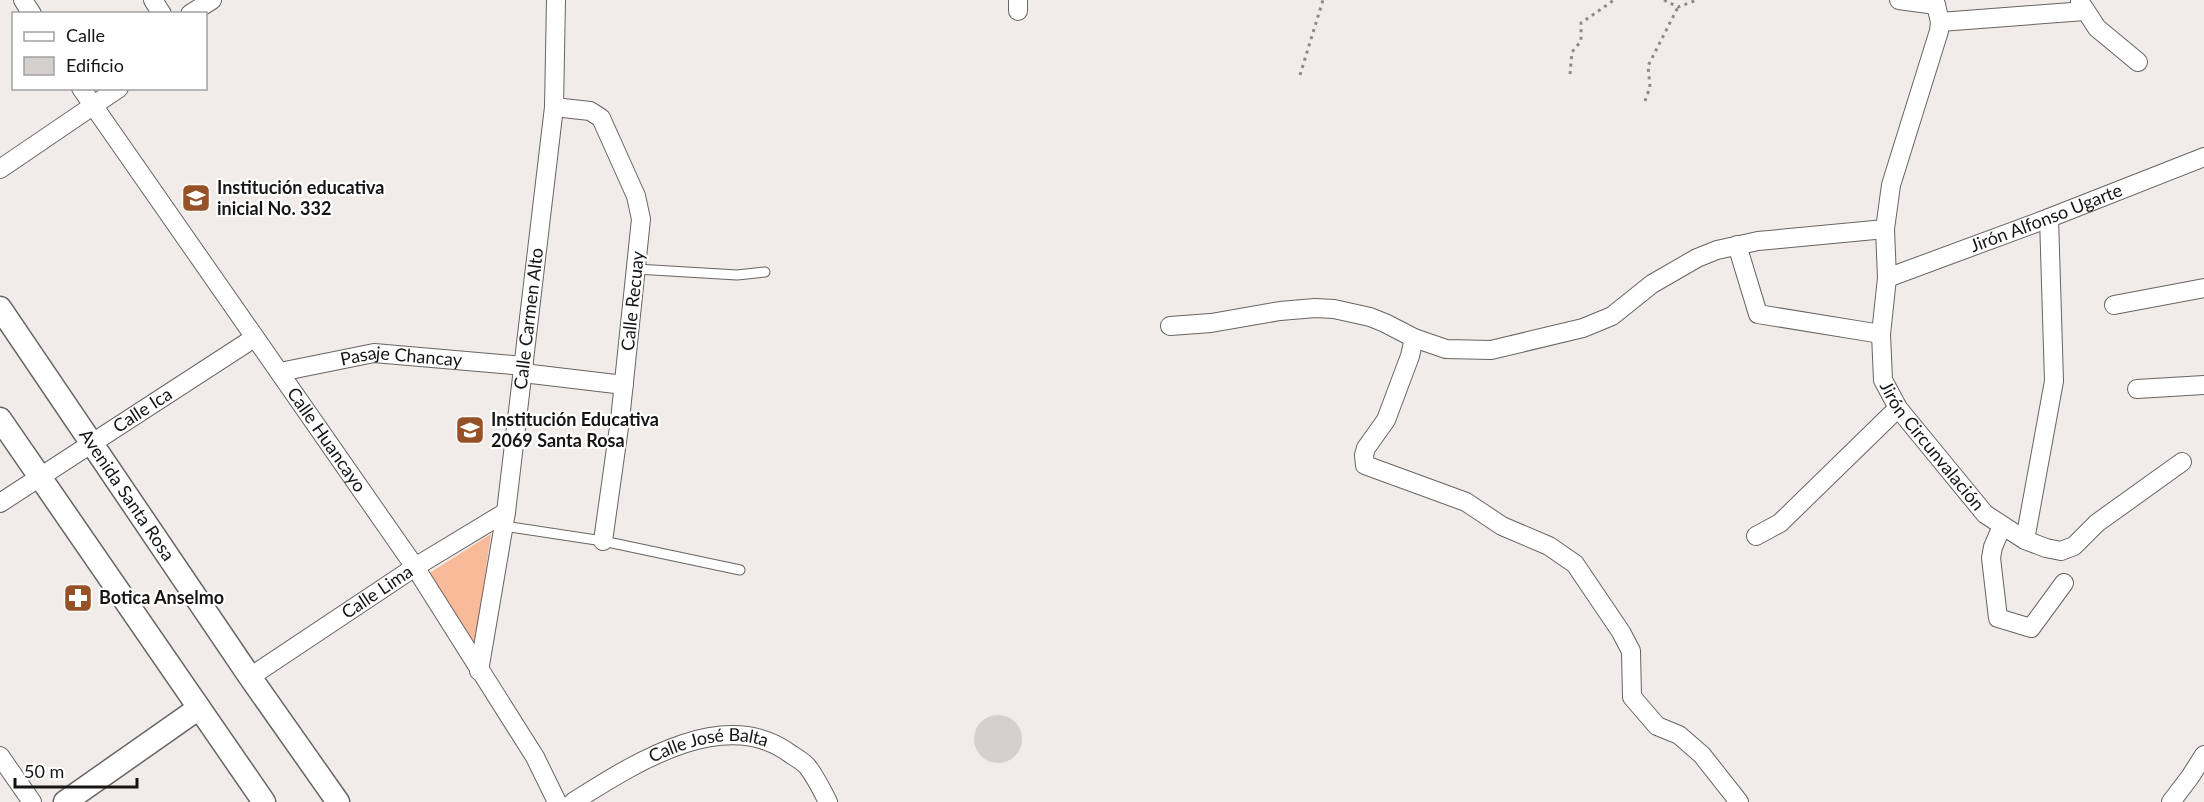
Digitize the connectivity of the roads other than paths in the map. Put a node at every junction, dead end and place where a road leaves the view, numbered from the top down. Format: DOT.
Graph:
graph roads {
  1 [pos="212,0"];
  2 [pos="556,0"];
  3 [pos="1899,0"];
  4 [pos="2082,5"];
  5 [pos="1941,9"];
  6 [pos="193,12"];
  7 [pos="2138,62"];
  8 [pos="82,90"];
  9 [pos="117,90"];
  10 [pos="554,107"];
  11 [pos="93,108"];
  12 [pos="2204,157"];
  13 [pos="0,169"];
  14 [pos="2049,218"];
  15 [pos="1885,229"];
  16 [pos="1737,245"];
  17 [pos="636,269"];
  18 [pos="765,272"];
  19 [pos="1887,278"];
  20 [pos="2204,288"];
  21 [pos="2114,305"];
  22 [pos="0,308"];
  23 [pos="1170,326"];
  24 [pos="1881,334"];
  25 [pos="254,338"];
  26 [pos="1414,338"];
  27 [pos="523,369"];
  28 [pos="280,372"];
  29 [pos="2204,385"];
  30 [pos="624,386"];
  31 [pos="2137,389"];
  32 [pos="1898,408"];
  33 [pos="0,419"];
  34 [pos="92,442"];
  35 [pos="2182,462"];
  36 [pos="40,476"];
  37 [pos="0,503"];
  38 [pos="505,519"];
  39 [pos="2002,526"];
  40 [pos="1756,536"];
  41 [pos="2025,540"];
  42 [pos="603,541"];
  43 [pos="415,567"];
  44 [pos="740,570"];
  45 [pos="2064,583"];
  46 [pos="479,671"];
  47 [pos="250,677"];
  48 [pos="199,708"];
  49 [pos="2204,755"];
  50 [pos="0,756"];
  51 [pos="32,802"];
  52 [pos="65,802"];
  53 [pos="264,802"];
  54 [pos="338,802"];
  55 [pos="557,802"];
  56 [pos="573,802"];
  57 [pos="828,802"];
  58 [pos="1739,802"];
  59 [pos="2171,802"];
  1 -- 6 [label="street"];
  2 -- 10 [label="street, Calle Carmen Alto"];
  3 -- 5 [label="street"];
  4 -- 5 [label="street"];
  4 -- 7 [label="street"];
  5 -- 15 [label="street, Jirón Circunvalación"];
  8 -- 11 [label="street, Calle Huancayo"];
  9 -- 11 [label="street"];
  10 -- 17 [label="street, Calle Recuay"];
  10 -- 27 [label="street, Calle Carmen Alto"];
  11 -- 13 [label="street"];
  11 -- 25 [label="street, Calle Huancayo"];
  12 -- 14 [label="street, Jirón Alfonso Ugarte"];
  14 -- 19 [label="street, Jirón Alfonso Ugarte"];
  14 -- 41 [label="street"];
  15 -- 16 [label="street"];
  15 -- 19 [label="street, Jirón Circunvalación"];
  16 -- 24 [label="street"];
  16 -- 26 [label="street"];
  17 -- 18 [label="lane"];
  17 -- 30 [label="street, Calle Recuay"];
  19 -- 24 [label="street, Jirón Circunvalación"];
  20 -- 21 [label="street"];
  22 -- 34 [label="street, Avenida Santa Rosa"];
  23 -- 26 [label="street"];
  24 -- 32 [label="street, Jirón Circunvalación"];
  25 -- 28 [label="street, Calle Huancayo"];
  25 -- 34 [label="street, Calle Ica"];
  26 -- 58 [label="street"];
  27 -- 28 [label="street, Pasaje Chancay"];
  27 -- 30 [label="street, Pasaje Chancay"];
  27 -- 38 [label="street, Calle Carmen Alto"];
  28 -- 43 [label="street, Calle Huancayo"];
  29 -- 31 [label="street"];
  30 -- 42 [label="street, Calle Recuay"];
  32 -- 39 [label="street, Jirón Circunvalación"];
  32 -- 40 [label="street"];
  33 -- 36 [label="street"];
  34 -- 36 [label="street, Calle Ica"];
  34 -- 47 [label="street, Avenida Santa Rosa"];
  35 -- 41 [label="street, Jirón Circunvalación"];
  36 -- 37 [label="street, Calle Ica"];
  36 -- 48 [label="street"];
  38 -- 42 [label="lane"];
  38 -- 43 [label="street, Calle Lima"];
  38 -- 46 [label="street, Calle Carmen Alto"];
  39 -- 41 [label="street, Jirón Circunvalación"];
  39 -- 45 [label="street"];
  42 -- 44 [label="lane"];
  43 -- 46 [label="street, Calle Huancayo"];
  43 -- 47 [label="street, Calle Lima"];
  46 -- 55 [label="street, Calle Huancayo"];
  47 -- 54 [label="street, Avenida Santa Rosa"];
  48 -- 52 [label="street"];
  48 -- 53 [label="street"];
  49 -- 59 [label="street"];
  50 -- 51 [label="street"];
  56 -- 57 [label="street, Calle José Balta"];
}
